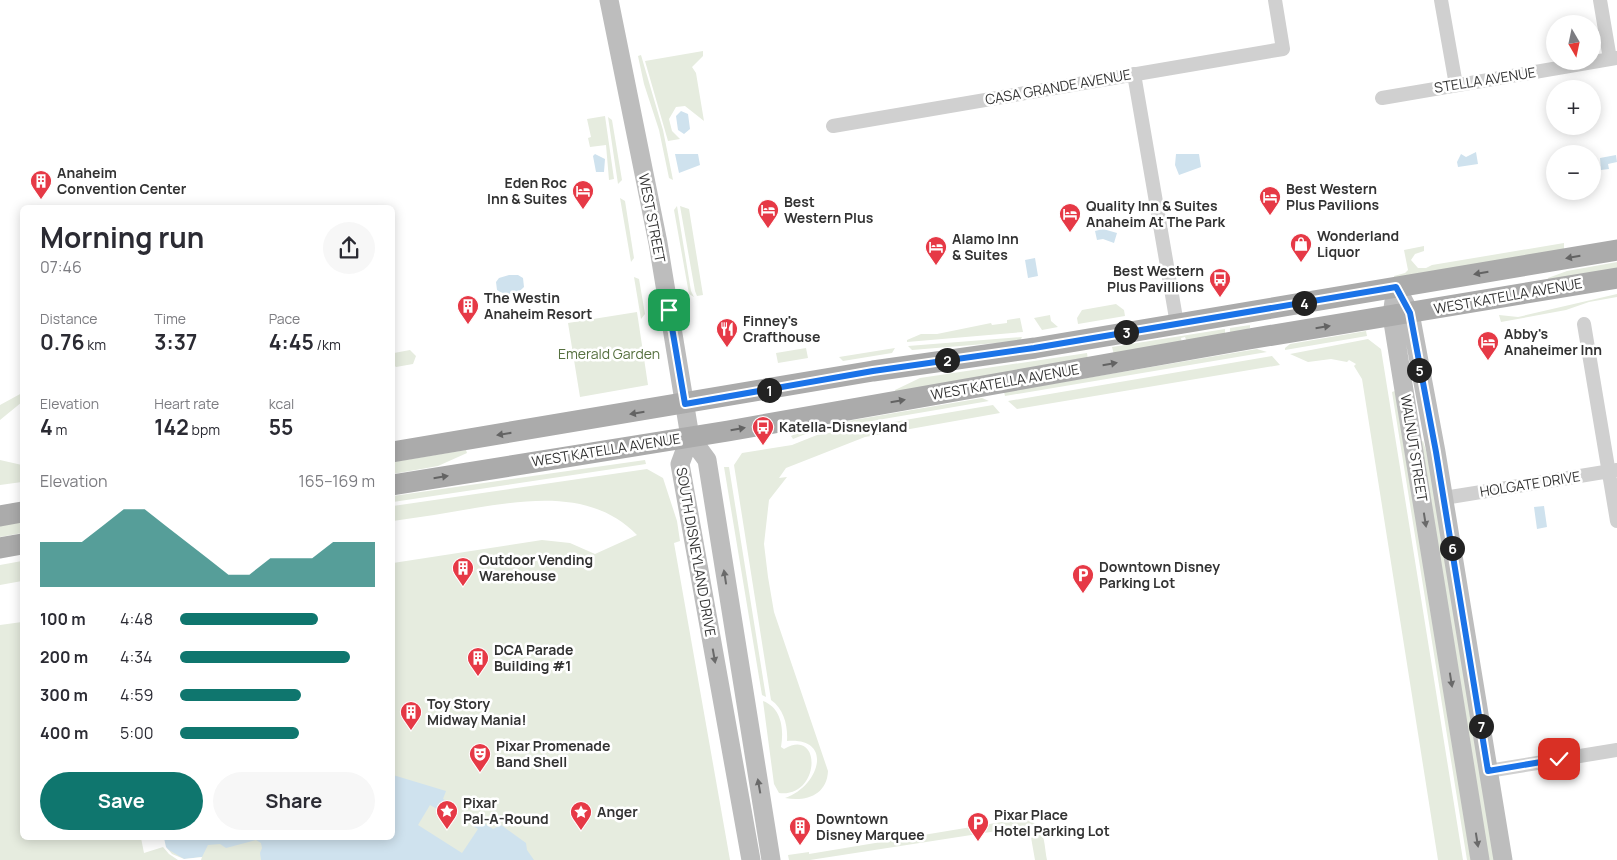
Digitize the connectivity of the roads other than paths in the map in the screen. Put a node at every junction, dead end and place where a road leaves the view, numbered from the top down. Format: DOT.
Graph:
graph roads {
  1 [pos="609,0"];
  2 [pos="1275,0"];
  3 [pos="1441,0"];
  4 [pos="1600,0"];
  5 [pos="1614,59"];
  6 [pos="1134,74"];
  7 [pos="1456,85"];
  8 [pos="1382,98"];
  9 [pos="833,126"];
  10 [pos="1617,250"];
  11 [pos="1617,278"];
  12 [pos="1396,287"];
  13 [pos="1401,314"];
  14 [pos="1178,324"];
  15 [pos="1584,324"];
  16 [pos="685,404"];
  17 [pos="690,437"];
  18 [pos="395,452"];
  19 [pos="1613,470"];
  20 [pos="395,485"];
  21 [pos="1444,498"];
  22 [pos="20,512"];
  23 [pos="0,516"];
  24 [pos="1617,521"];
  25 [pos="20,544"];
  26 [pos="0,548"];
  27 [pos="1617,750"];
  28 [pos="1488,771"];
  29 [pos="768,834"];
  30 [pos="747,839"];
  31 [pos="751,860"];
  32 [pos="772,860"];
  33 [pos="1480,860"];
  34 [pos="1503,860"];
  1 -- 16 [label="main road, WEST STREET"];
  2 -- 6 [label="street, CASA GRANDE AVENUE"];
  3 -- 7 [label="street"];
  4 -- 5 [label="street"];
  5 -- 7 [label="street, STELLA AVENUE"];
  6 -- 9 [label="street, CASA GRANDE AVENUE"];
  6 -- 14 [label="street"];
  7 -- 8 [label="street, STELLA AVENUE"];
  10 -- 12 [label="main road, WEST KATELLA AVENUE, one-way"];
  11 -- 13 [label="main road, WEST KATELLA AVENUE"];
  12 -- 13 [label="main road, WALNUT STREET"];
  12 -- 14 [label="main road, WEST KATELLA AVENUE"];
  17 -- 13 [label="main road, WEST KATELLA AVENUE, one-way"];
  13 -- 21 [label="main road, WALNUT STREET"];
  13 -- 33 [label="main road, WALNUT STREET, one-way"];
  14 -- 16 [label="main road, WEST KATELLA AVENUE"];
  15 -- 19 [label="street"];
  16 -- 17 [label="main road, WEST STREET"];
  16 -- 18 [label="main road, WEST KATELLA AVENUE, one-way"];
  20 -- 17 [label="main road, WEST KATELLA AVENUE, one-way"];
  29 -- 17 [label="main road, SOUTH DISNEYLAND DRIVE, one-way"];
  17 -- 30 [label="main road, SOUTH DISNEYLAND DRIVE, one-way"];
  19 -- 21 [label="street, HOLGATE DRIVE"];
  19 -- 24 [label="street"];
  21 -- 28 [label="main road, WALNUT STREET"];
  22 -- 23 [label="main road"];
  25 -- 26 [label="main road"];
  27 -- 28 [label="street"];
  28 -- 34 [label="main road, WALNUT STREET"];
  29 -- 30 [label="main road"];
  29 -- 32 [label="main road, SOUTH DISNEYLAND DRIVE"];
  30 -- 31 [label="main road, SOUTH DISNEYLAND DRIVE"];
}
